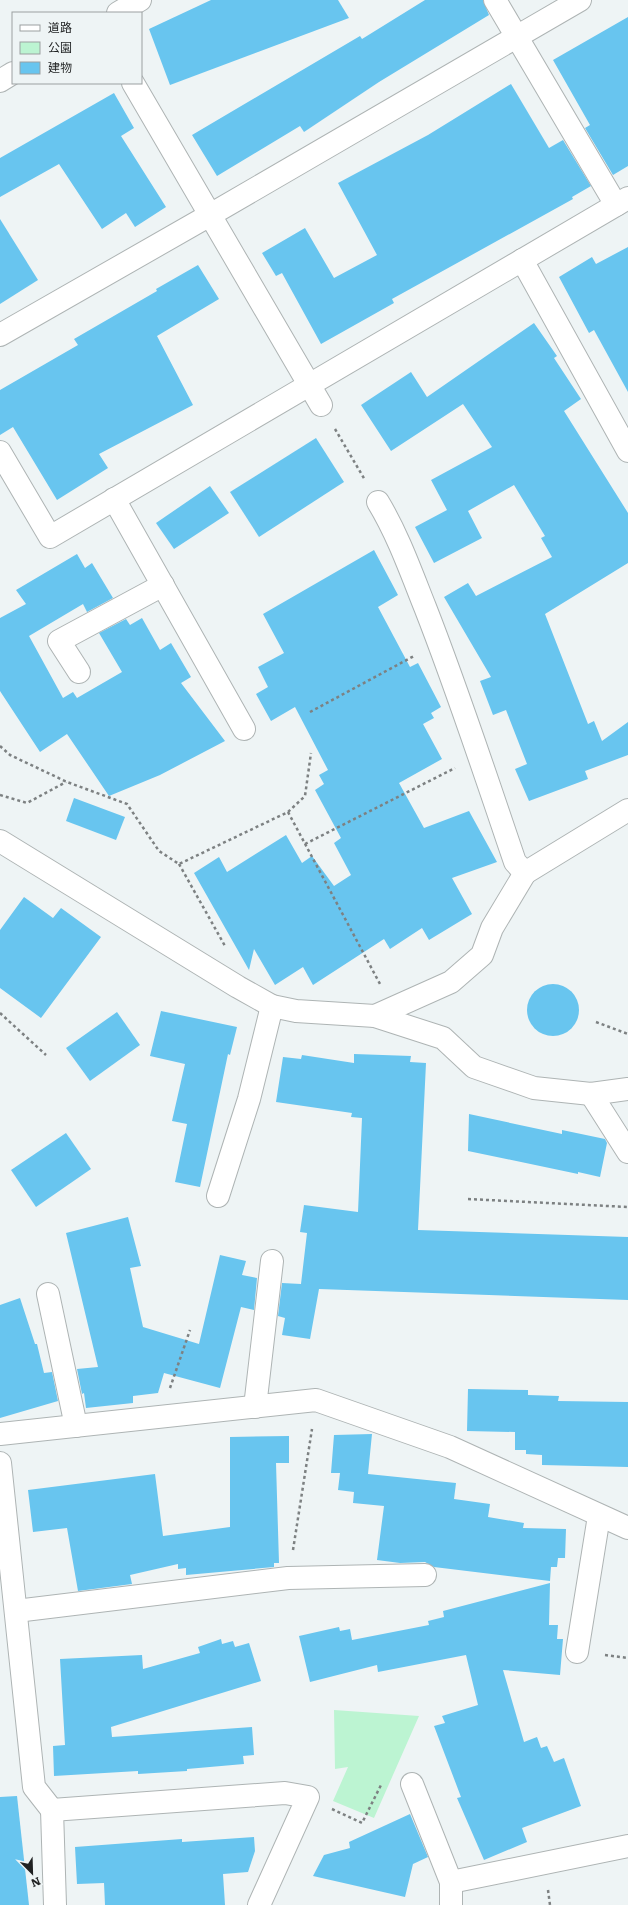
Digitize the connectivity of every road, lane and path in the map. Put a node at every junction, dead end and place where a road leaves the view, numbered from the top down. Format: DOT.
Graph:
graph roads {
  1 [pos="140,0"];
  2 [pos="495,0"];
  3 [pos="580,0"];
  4 [pos="120,12"];
  5 [pos="517,36"];
  6 [pos="12,74"];
  7 [pos="0,81"];
  8 [pos="134,84"];
  9 [pos="622,202"];
  10 [pos="210,215"];
  11 [pos="522,260"];
  12 [pos="0,335"];
  13 [pos="309,384"];
  14 [pos="321,404"];
  15 [pos="628,451"];
  16 [pos="0,452"];
  17 [pos="114,500"];
  18 [pos="378,502"];
  19 [pos="163,585"];
  20 [pos="439,642"];
  21 [pos="79,672"];
  22 [pos="310,712"];
  23 [pos="244,729"];
  24 [pos="0,746"];
  25 [pos="311,753"];
  26 [pos="478,756"];
  27 [pos="67,782"];
  28 [pos="0,795"];
  29 [pos="628,810"];
  30 [pos="288,812"];
  31 [pos="0,841"];
  32 [pos="306,844"];
  33 [pos="179,864"];
  34 [pos="525,873"];
  35 [pos="225,947"];
  36 [pos="272,1006"];
  37 [pos="384,1012"];
  38 [pos="0,1013"];
  39 [pos="596,1022"];
  40 [pos="628,1034"];
  41 [pos="46,1055"];
  42 [pos="628,1089"];
  43 [pos="591,1094"];
  44 [pos="628,1152"];
  45 [pos="218,1196"];
  46 [pos="468,1199"];
  47 [pos="628,1207"];
  48 [pos="272,1261"];
  49 [pos="48,1294"];
  50 [pos="190,1330"];
  51 [pos="316,1400"];
  52 [pos="255,1407"];
  53 [pos="160,1417"];
  54 [pos="76,1426"];
  55 [pos="0,1434"];
  56 [pos="0,1463"];
  57 [pos="599,1516"];
  58 [pos="628,1528"];
  59 [pos="425,1575"];
  60 [pos="288,1578"];
  61 [pos="16,1611"];
  62 [pos="577,1652"];
  63 [pos="412,1784"];
  64 [pos="382,1785"];
  65 [pos="308,1797"];
  66 [pos="52,1810"];
  67 [pos="628,1846"];
  68 [pos="451,1882"];
  69 [pos="55,1905"];
  70 [pos="259,1905"];
  71 [pos="451,1905"];
  1 -- 4 [label="street"];
  2 -- 5 [label="street"];
  3 -- 5 [label="street"];
  5 -- 9 [label="street"];
  5 -- 10 [label="street"];
  6 -- 7 [label="street"];
  8 -- 10 [label="street"];
  9 -- 11 [label="street"];
  10 -- 12 [label="street"];
  10 -- 13 [label="street"];
  11 -- 13 [label="street"];
  11 -- 15 [label="street"];
  13 -- 14 [label="street"];
  13 -- 17 [label="street"];
  14 -- 18 [label="path"];
  16 -- 17 [label="street"];
  17 -- 19 [label="street"];
  18 -- 20 [label="street"];
  19 -- 21 [label="street"];
  19 -- 23 [label="street"];
  20 -- 22 [label="path"];
  20 -- 26 [label="street"];
  24 -- 27 [label="path"];
  25 -- 30 [label="path"];
  26 -- 32 [label="path"];
  26 -- 34 [label="street"];
  27 -- 28 [label="path"];
  27 -- 33 [label="path"];
  29 -- 34 [label="street"];
  30 -- 32 [label="path"];
  30 -- 33 [label="path"];
  31 -- 36 [label="street"];
  32 -- 37 [label="path"];
  33 -- 35 [label="path"];
  34 -- 37 [label="street"];
  36 -- 37 [label="street"];
  36 -- 45 [label="street"];
  37 -- 43 [label="street"];
  38 -- 41 [label="path"];
  39 -- 40 [label="path"];
  42 -- 43 [label="street"];
  43 -- 44 [label="street"];
  46 -- 47 [label="path"];
  48 -- 52 [label="street"];
  49 -- 54 [label="street"];
  50 -- 53 [label="path"];
  51 -- 52 [label="street"];
  51 -- 57 [label="street"];
  51 -- 60 [label="path"];
  52 -- 53 [label="street"];
  53 -- 54 [label="street"];
  54 -- 55 [label="street"];
  56 -- 61 [label="street"];
  57 -- 58 [label="street"];
  57 -- 62 [label="street"];
  59 -- 60 [label="street"];
  60 -- 61 [label="street"];
  61 -- 66 [label="street"];
  63 -- 68 [label="street"];
  64 -- 65 [label="path"];
  65 -- 66 [label="street"];
  65 -- 70 [label="street"];
  66 -- 69 [label="street"];
  67 -- 68 [label="street"];
  68 -- 71 [label="street"];
}
